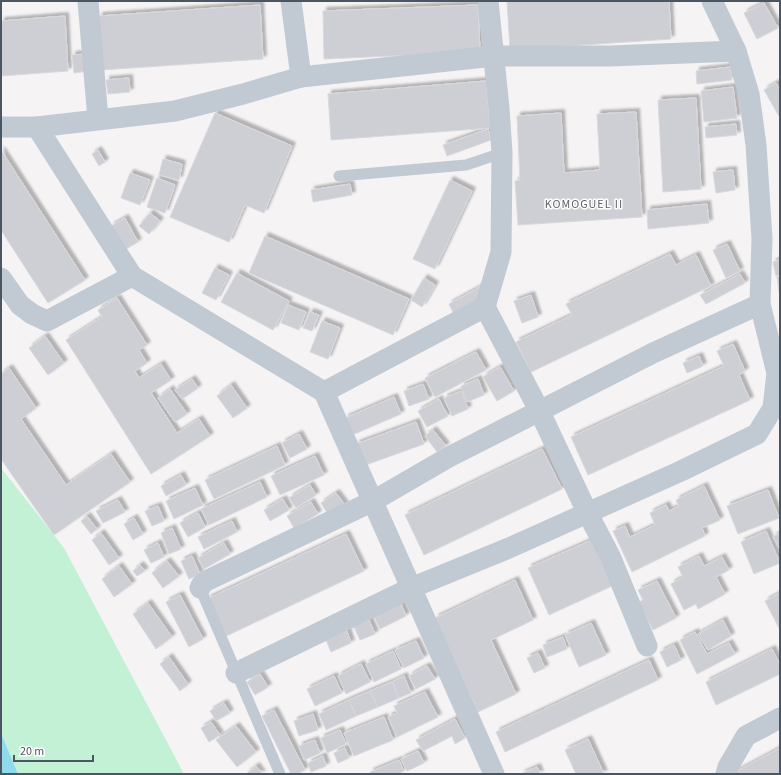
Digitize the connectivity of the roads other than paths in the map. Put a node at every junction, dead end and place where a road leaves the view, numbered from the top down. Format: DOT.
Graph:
graph roads {
  1 [pos="88,1"];
  2 [pos="291,1"];
  3 [pos="488,1"];
  4 [pos="712,1"];
  5 [pos="736,51"];
  6 [pos="494,56"];
  7 [pos="301,77"];
  8 [pos="98,119"];
  9 [pos="37,126"];
  10 [pos="1,127"];
  11 [pos="502,153"];
  12 [pos="339,176"];
  13 [pos="771,237"];
  14 [pos="132,276"];
  15 [pos="1,278"];
  16 [pos="760,304"];
  17 [pos="485,307"];
  18 [pos="324,392"];
  19 [pos="539,410"];
  20 [pos="373,502"];
  21 [pos="587,512"];
  22 [pos="200,588"];
  23 [pos="411,588"];
  24 [pos="647,646"];
  25 [pos="236,673"];
  26 [pos="780,718"];
  27 [pos="280,774"];
  28 [pos="494,774"];
  29 [pos="726,774"];
  1 -- 8 [label="street"];
  2 -- 7 [label="street"];
  3 -- 6 [label="street"];
  4 -- 5 [label="street"];
  5 -- 6 [label="street"];
  5 -- 13 [label="street"];
  6 -- 7 [label="street"];
  6 -- 11 [label="street"];
  7 -- 8 [label="street"];
  8 -- 9 [label="street"];
  9 -- 10 [label="street"];
  9 -- 14 [label="street"];
  11 -- 12 [label="lane"];
  11 -- 17 [label="street"];
  13 -- 16 [label="street"];
  14 -- 15 [label="street"];
  14 -- 18 [label="street"];
  16 -- 19 [label="street"];
  16 -- 21 [label="street"];
  17 -- 18 [label="street"];
  17 -- 19 [label="street"];
  18 -- 20 [label="street"];
  19 -- 20 [label="street"];
  19 -- 21 [label="street"];
  20 -- 22 [label="street"];
  20 -- 23 [label="street"];
  21 -- 23 [label="street"];
  21 -- 24 [label="street"];
  22 -- 25 [label="lane"];
  23 -- 25 [label="street"];
  23 -- 28 [label="street"];
  25 -- 27 [label="lane"];
  26 -- 29 [label="street"];
}
